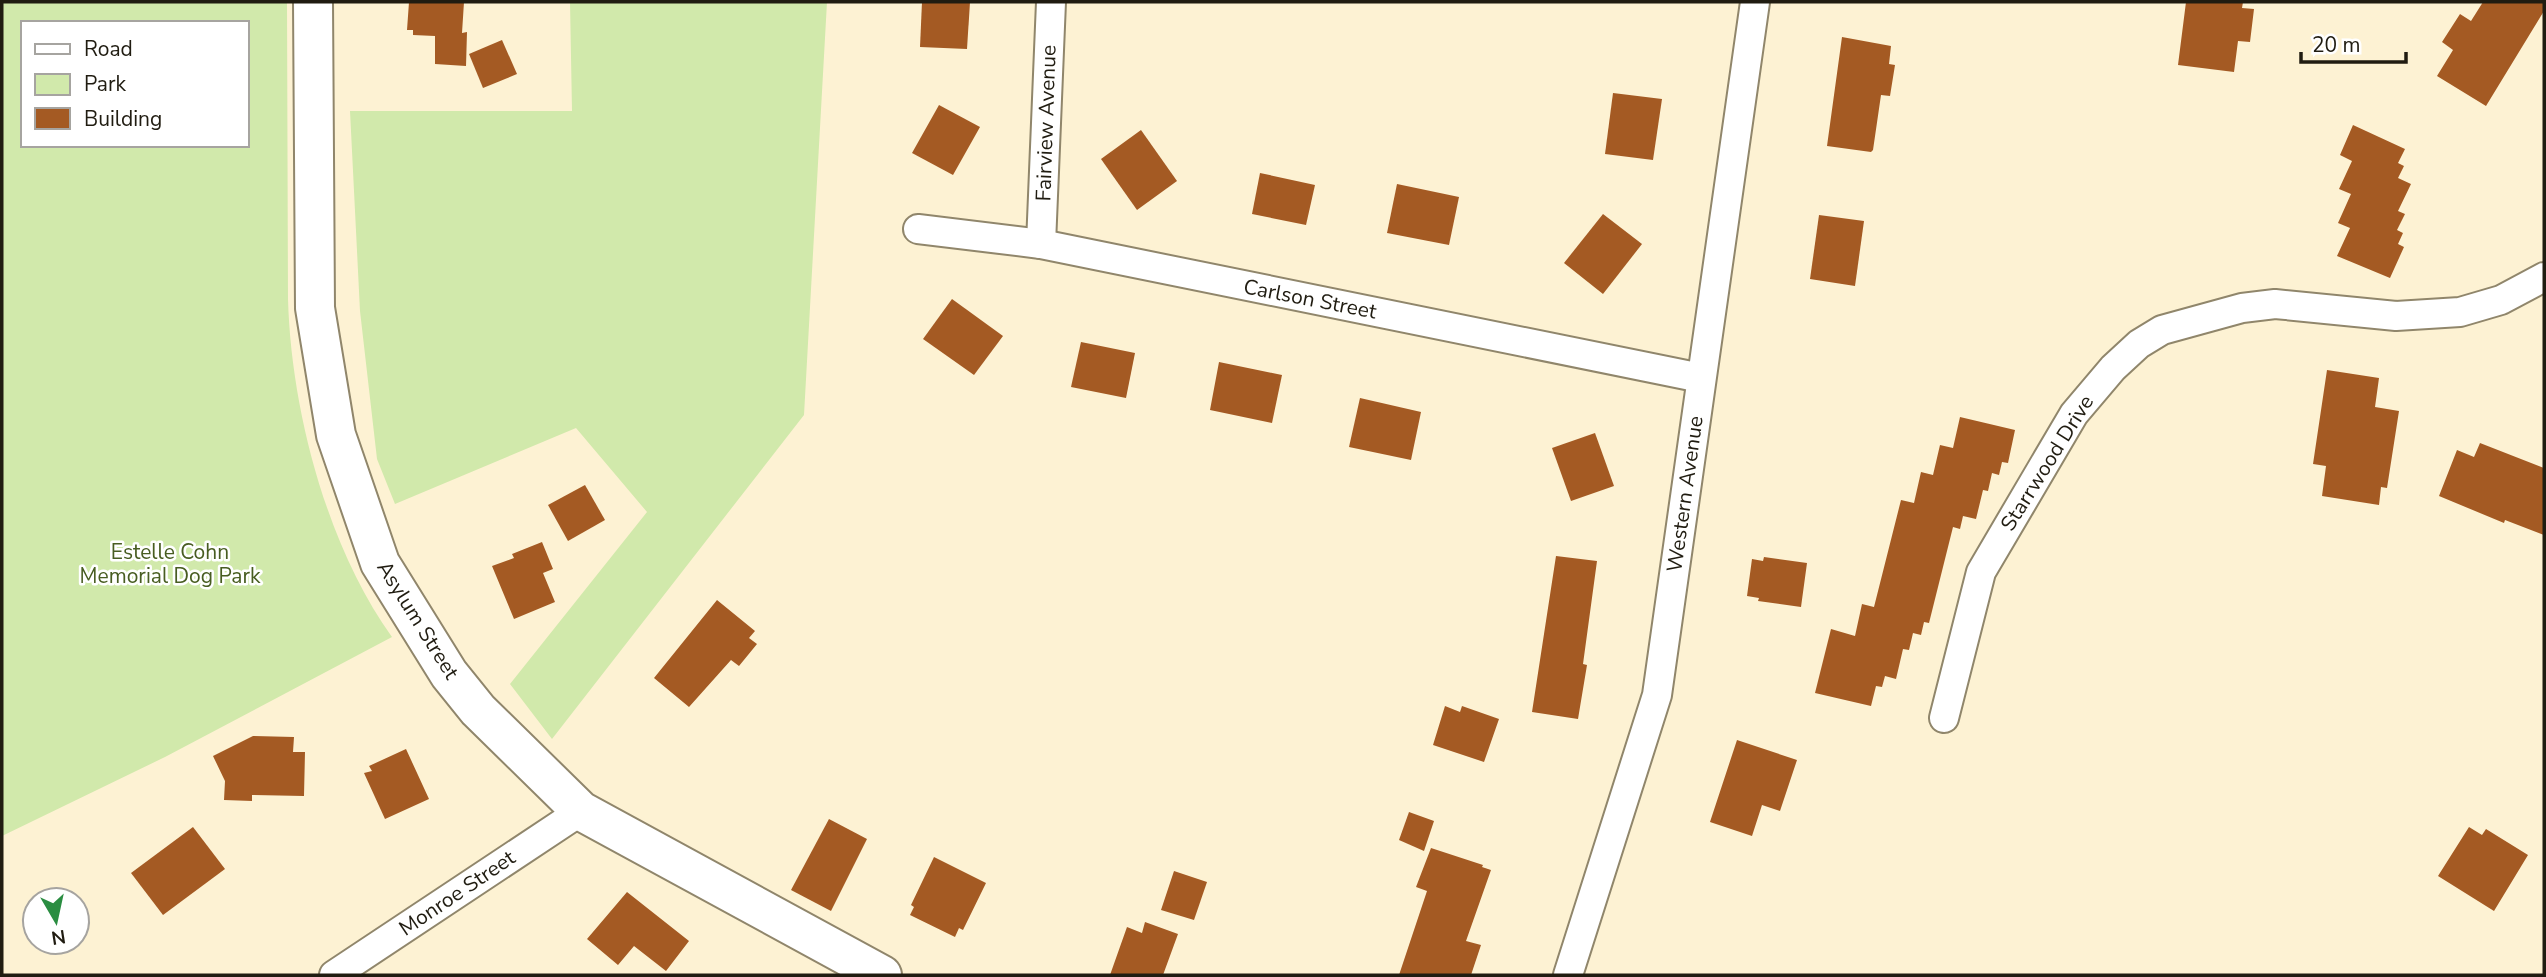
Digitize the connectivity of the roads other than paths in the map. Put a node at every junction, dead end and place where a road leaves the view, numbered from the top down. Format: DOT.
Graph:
graph roads {
  1 [pos="313,2"];
  2 [pos="1051,2"];
  3 [pos="1755,2"];
  4 [pos="918,229"];
  5 [pos="1041,244"];
  6 [pos="2544,277"];
  7 [pos="1701,379"];
  8 [pos="1944,718"];
  9 [pos="580,811"];
  10 [pos="334,975"];
  11 [pos="882,975"];
  12 [pos="1568,975"];
  1 -- 9 [label="street, Asylum Street"];
  2 -- 5 [label="street, Fairview Avenue"];
  3 -- 7 [label="street, Western Avenue"];
  4 -- 5 [label="street, Carlson Street"];
  5 -- 7 [label="street, Carlson Street"];
  6 -- 8 [label="street, Starrwood Drive"];
  7 -- 12 [label="street, Western Avenue"];
  9 -- 10 [label="street, Monroe Street"];
  9 -- 11 [label="street, Asylum Street"];
}
